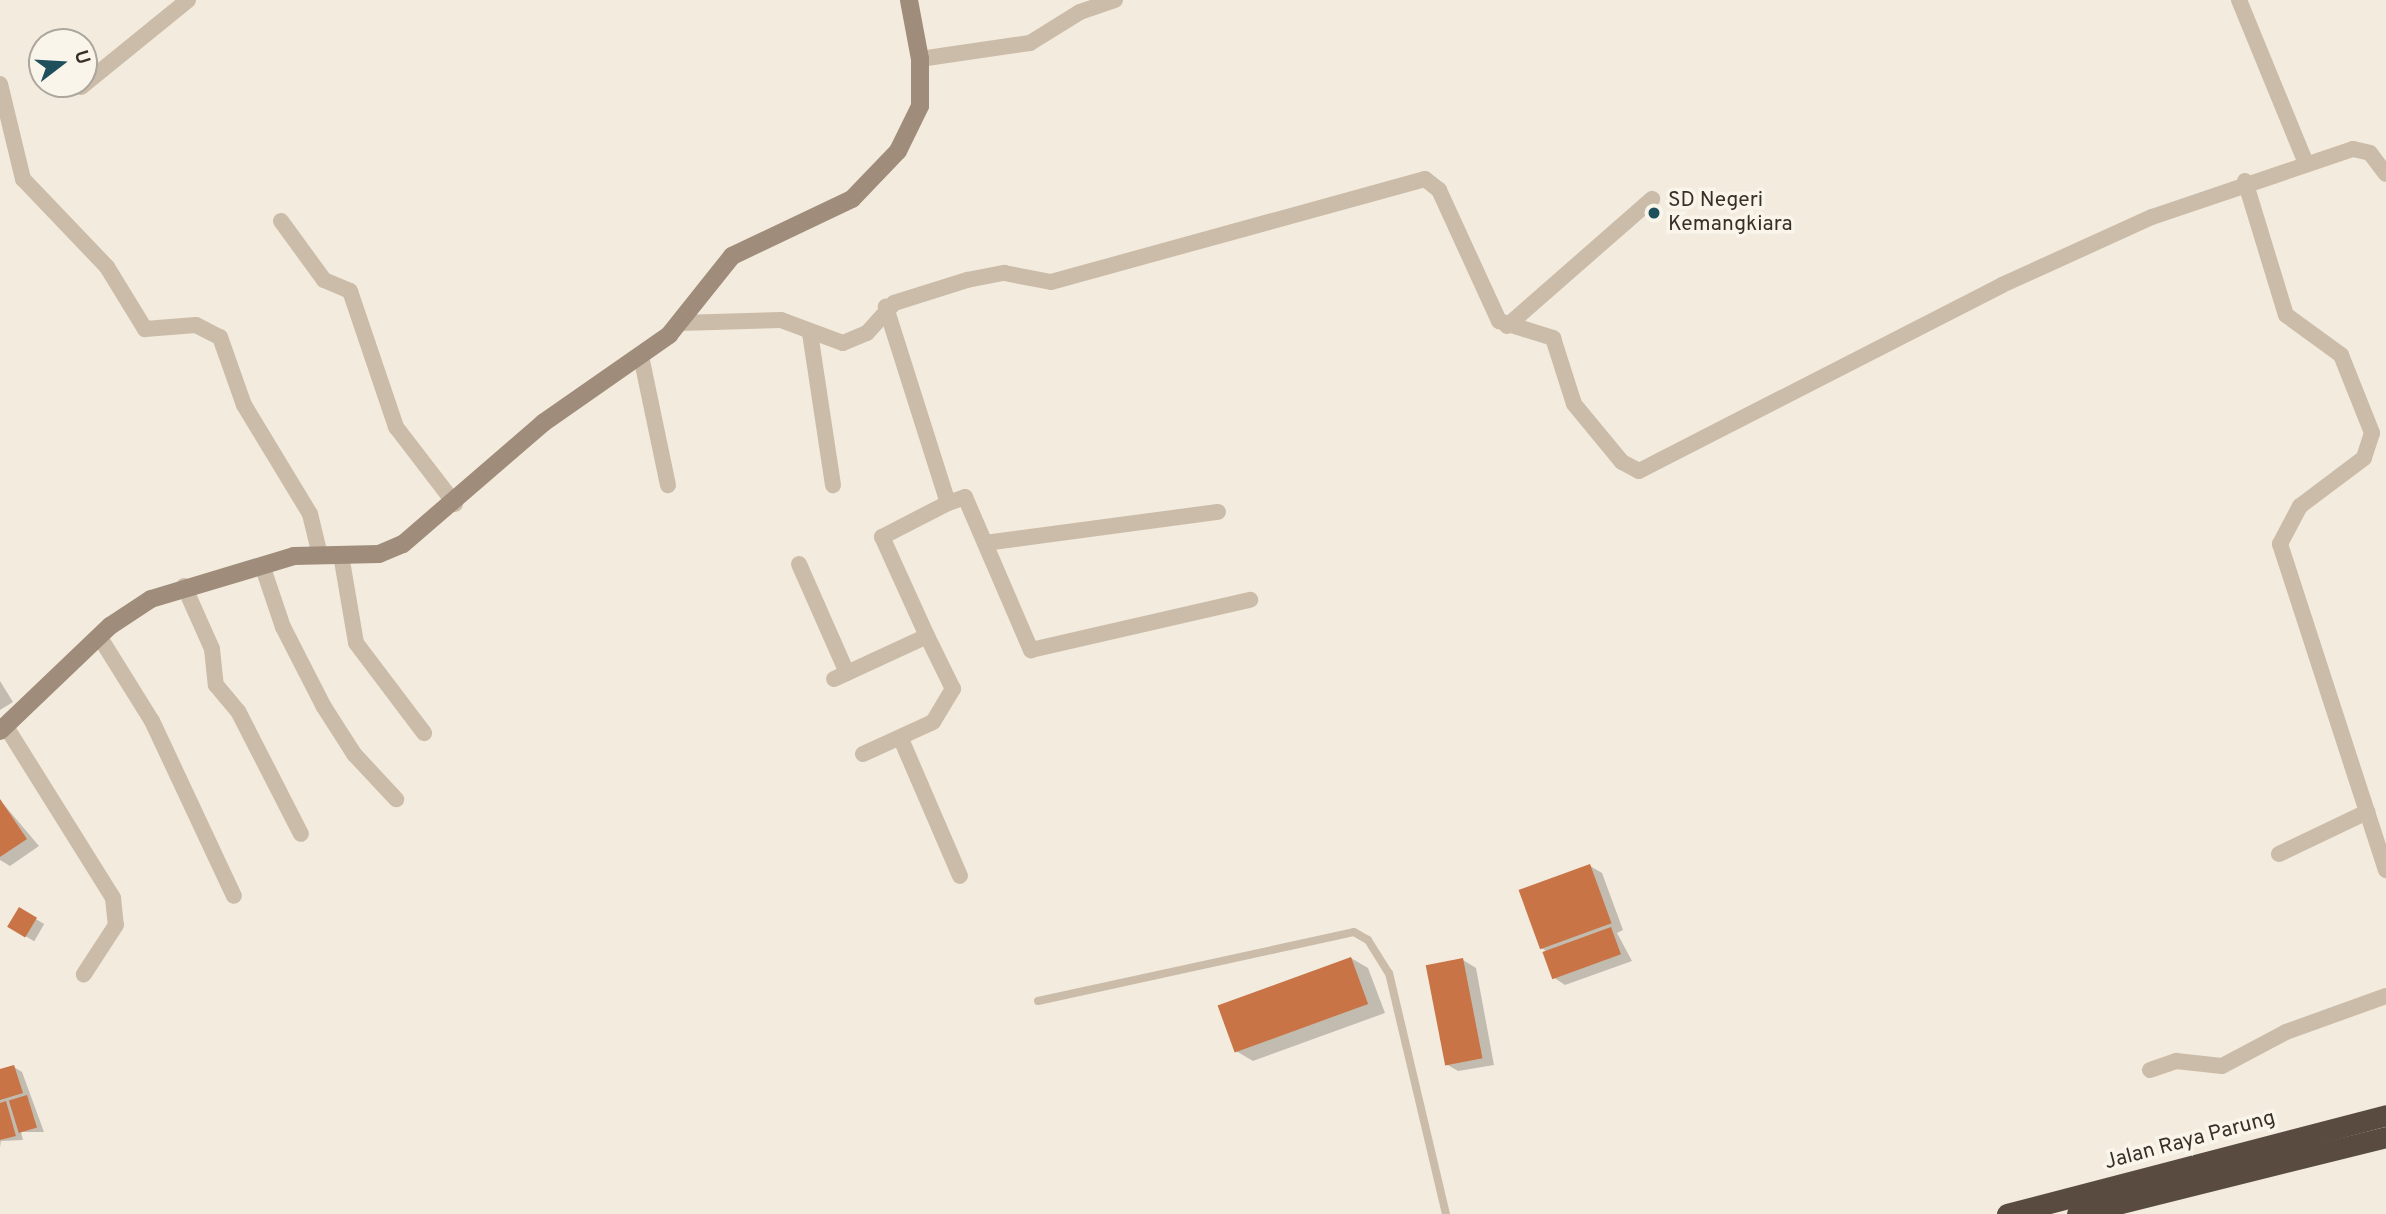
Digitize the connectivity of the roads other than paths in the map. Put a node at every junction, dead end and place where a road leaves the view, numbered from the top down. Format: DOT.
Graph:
graph roads {
  1 [pos="188,0"];
  2 [pos="909,0"];
  3 [pos="1115,0"];
  4 [pos="2239,0"];
  5 [pos="920,59"];
  6 [pos="98,73"];
  7 [pos="0,84"];
  8 [pos="2306,163"];
  9 [pos="2386,174"];
  10 [pos="2245,181"];
  11 [pos="1652,199"];
  12 [pos="281,220"];
  13 [pos="886,307"];
  14 [pos="680,323"];
  15 [pos="1507,326"];
  16 [pos="810,333"];
  17 [pos="641,356"];
  18 [pos="668,485"];
  19 [pos="833,485"];
  20 [pos="948,503"];
  21 [pos="455,504"];
  22 [pos="1218,512"];
  23 [pos="985,542"];
  24 [pos="320,555"];
  25 [pos="341,555"];
  26 [pos="799,564"];
  27 [pos="262,565"];
  28 [pos="184,586"];
  29 [pos="1250,600"];
  30 [pos="99,636"];
  31 [pos="927,636"];
  32 [pos="3,728"];
  33 [pos="424,733"];
  34 [pos="901,739"];
  35 [pos="863,754"];
  36 [pos="396,799"];
  37 [pos="2367,812"];
  38 [pos="301,834"];
  39 [pos="2279,854"];
  40 [pos="2386,870"];
  41 [pos="960,876"];
  42 [pos="234,896"];
  43 [pos="84,974"];
  44 [pos="2386,996"];
  45 [pos="1038,1001"];
  46 [pos="2150,1070"];
  47 [pos="2386,1115"];
  48 [pos="2386,1137"];
  49 [pos="2122,1208"];
  50 [pos="1446,1214"];
  51 [pos="2007,1214"];
  52 [pos="2077,1214"];
  1 -- 6 [label="street"];
  2 -- 5 [label="street"];
  3 -- 5 [label="street"];
  4 -- 8 [label="street"];
  5 -- 14 [label="street"];
  7 -- 24 [label="street"];
  8 -- 9 [label="street"];
  8 -- 10 [label="street"];
  10 -- 15 [label="street"];
  10 -- 37 [label="street"];
  11 -- 15 [label="street"];
  12 -- 21 [label="street"];
  13 -- 15 [label="street"];
  13 -- 16 [label="street"];
  13 -- 20 [label="street"];
  14 -- 16 [label="street"];
  14 -- 17 [label="street"];
  16 -- 19 [label="street"];
  17 -- 18 [label="street"];
  17 -- 21 [label="street"];
  20 -- 23 [label="street"];
  20 -- 31 [label="street"];
  21 -- 25 [label="street"];
  22 -- 23 [label="street"];
  23 -- 29 [label="street"];
  24 -- 25 [label="street"];
  24 -- 27 [label="street"];
  25 -- 33 [label="street"];
  26 -- 31 [label="street"];
  27 -- 28 [label="street"];
  27 -- 36 [label="street"];
  28 -- 30 [label="street"];
  28 -- 38 [label="street"];
  30 -- 32 [label="street"];
  30 -- 42 [label="street"];
  31 -- 34 [label="street"];
  32 -- 43 [label="street"];
  34 -- 35 [label="street"];
  34 -- 41 [label="street"];
  37 -- 39 [label="street"];
  37 -- 40 [label="street"];
  44 -- 46 [label="street"];
  45 -- 50 [label="lane"];
  47 -- 51 [label="highway, Jalan Raya Parung"];
  48 -- 49 [label="highway, Jalan Raya Parung"];
  49 -- 52 [label="highway, Jalan Raya Parung"];
}
